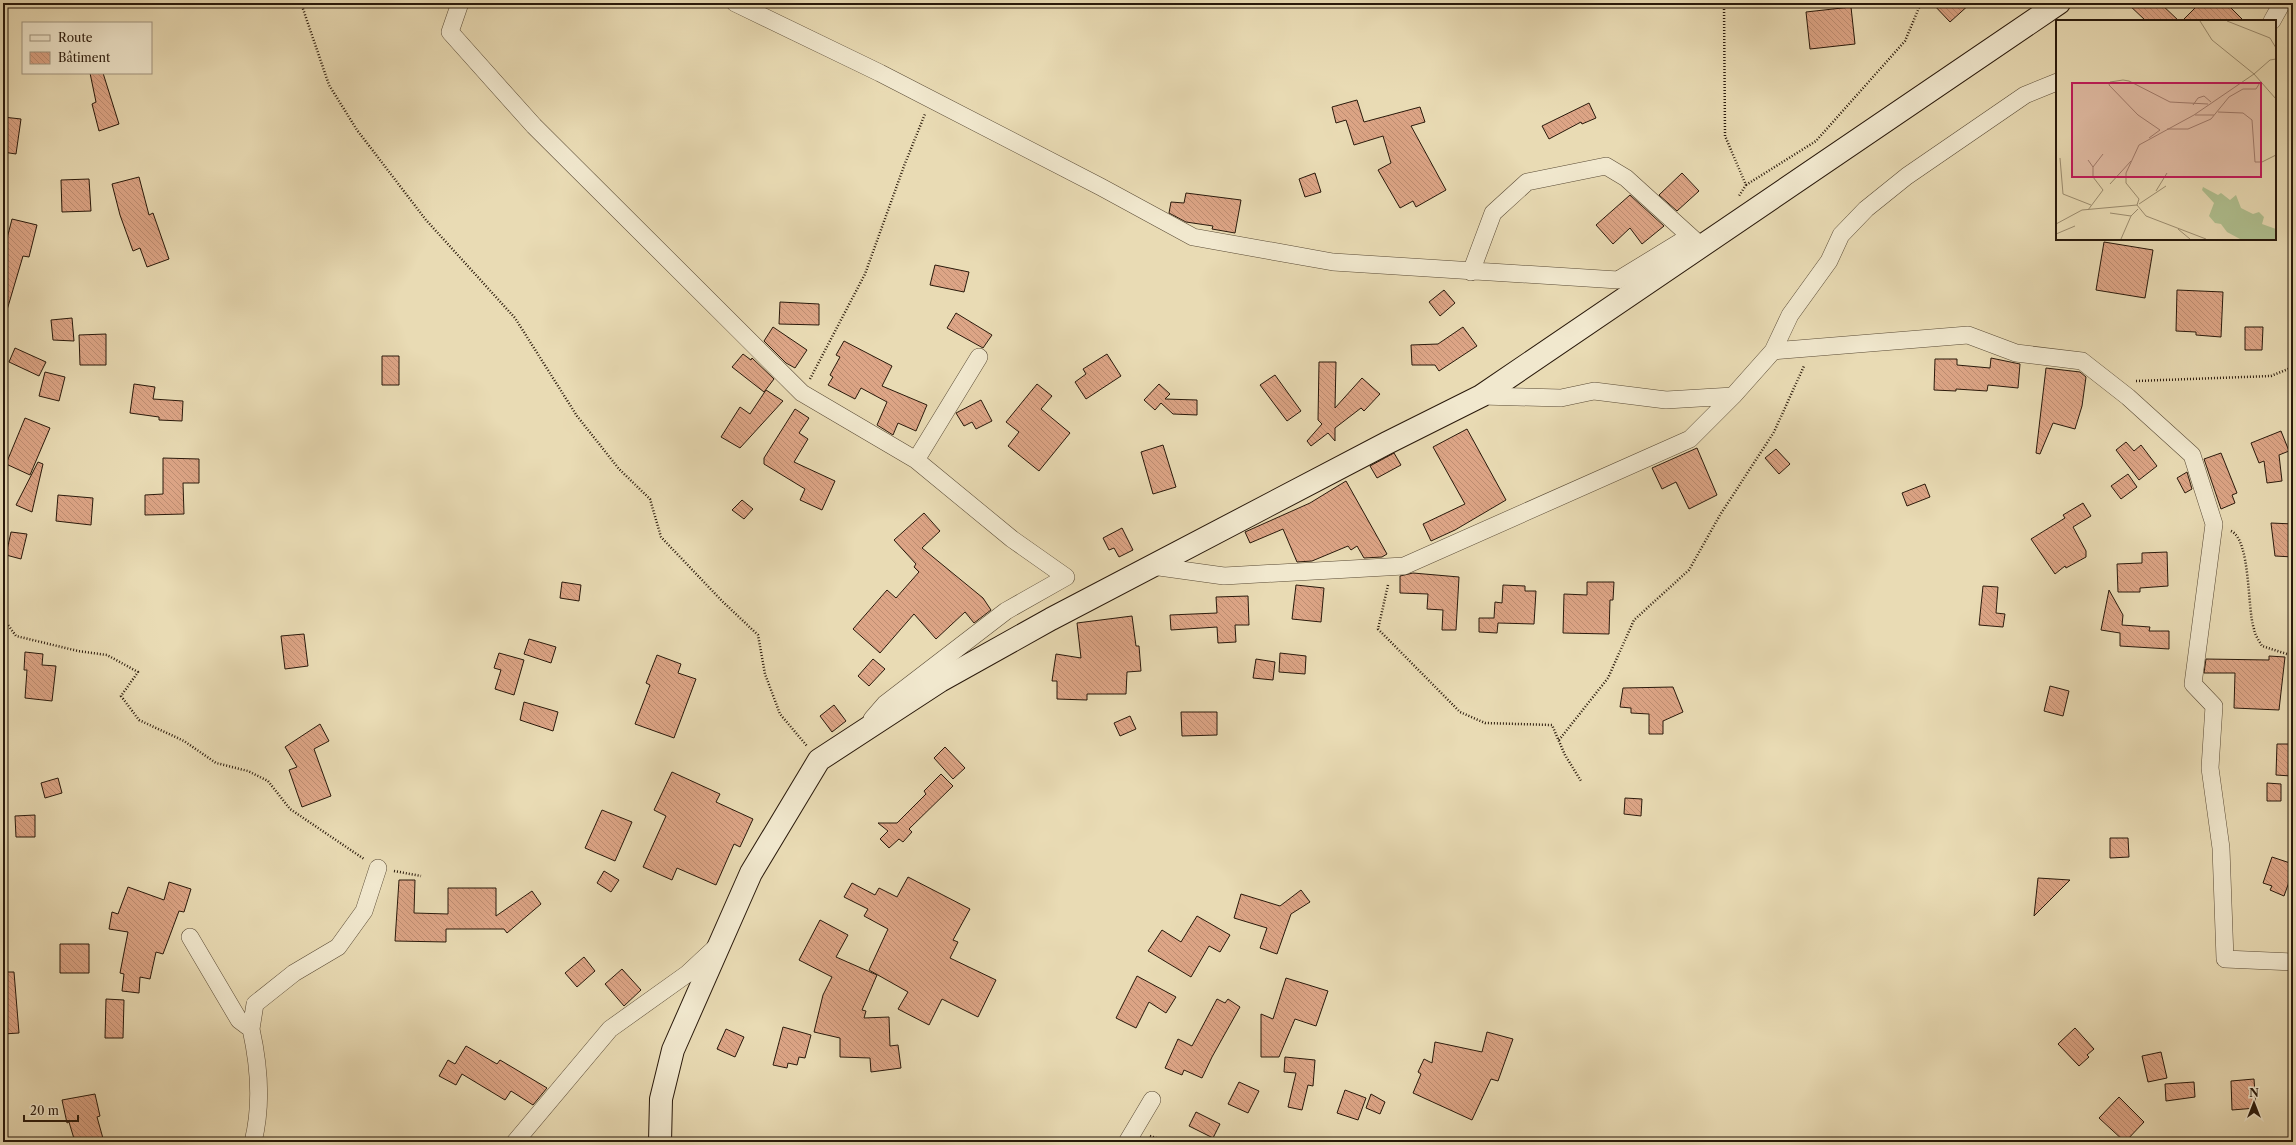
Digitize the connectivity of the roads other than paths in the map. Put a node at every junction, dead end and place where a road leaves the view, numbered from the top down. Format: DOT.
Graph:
graph roads {
  1 [pos="460,3"];
  2 [pos="735,3"];
  3 [pos="2059,3"];
  4 [pos="2282,3"];
  5 [pos="2273,20"];
  6 [pos="2056,82"];
  7 [pos="1696,242"];
  8 [pos="1471,272"];
  9 [pos="1773,351"];
  10 [pos="979,357"];
  11 [pos="1480,396"];
  12 [pos="1733,396"];
  13 [pos="916,460"];
  14 [pos="1152,566"];
  15 [pos="857,736"];
  16 [pos="378,868"];
  17 [pos="190,937"];
  18 [pos="721,942"];
  19 [pos="2293,962"];
  20 [pos="251,1029"];
  21 [pos="1152,1100"];
  22 [pos="253,1142"];
  23 [pos="515,1142"];
  24 [pos="660,1142"];
  25 [pos="1127,1142"];
  1 -- 13 [label="street"];
  2 -- 8 [label="street"];
  3 -- 7 [label="street"];
  4 -- 5 [label="street"];
  6 -- 9 [label="street"];
  7 -- 8 [label="street"];
  7 -- 8 [label="street"];
  7 -- 11 [label="street"];
  9 -- 12 [label="street"];
  9 -- 19 [label="street"];
  10 -- 13 [label="street"];
  11 -- 12 [label="street"];
  11 -- 14 [label="street"];
  12 -- 14 [label="street"];
  13 -- 15 [label="street"];
  14 -- 15 [label="street"];
  15 -- 18 [label="street"];
  16 -- 20 [label="street"];
  17 -- 20 [label="street"];
  18 -- 23 [label="street"];
  18 -- 24 [label="street"];
  20 -- 22 [label="street"];
  21 -- 25 [label="street"];
}
